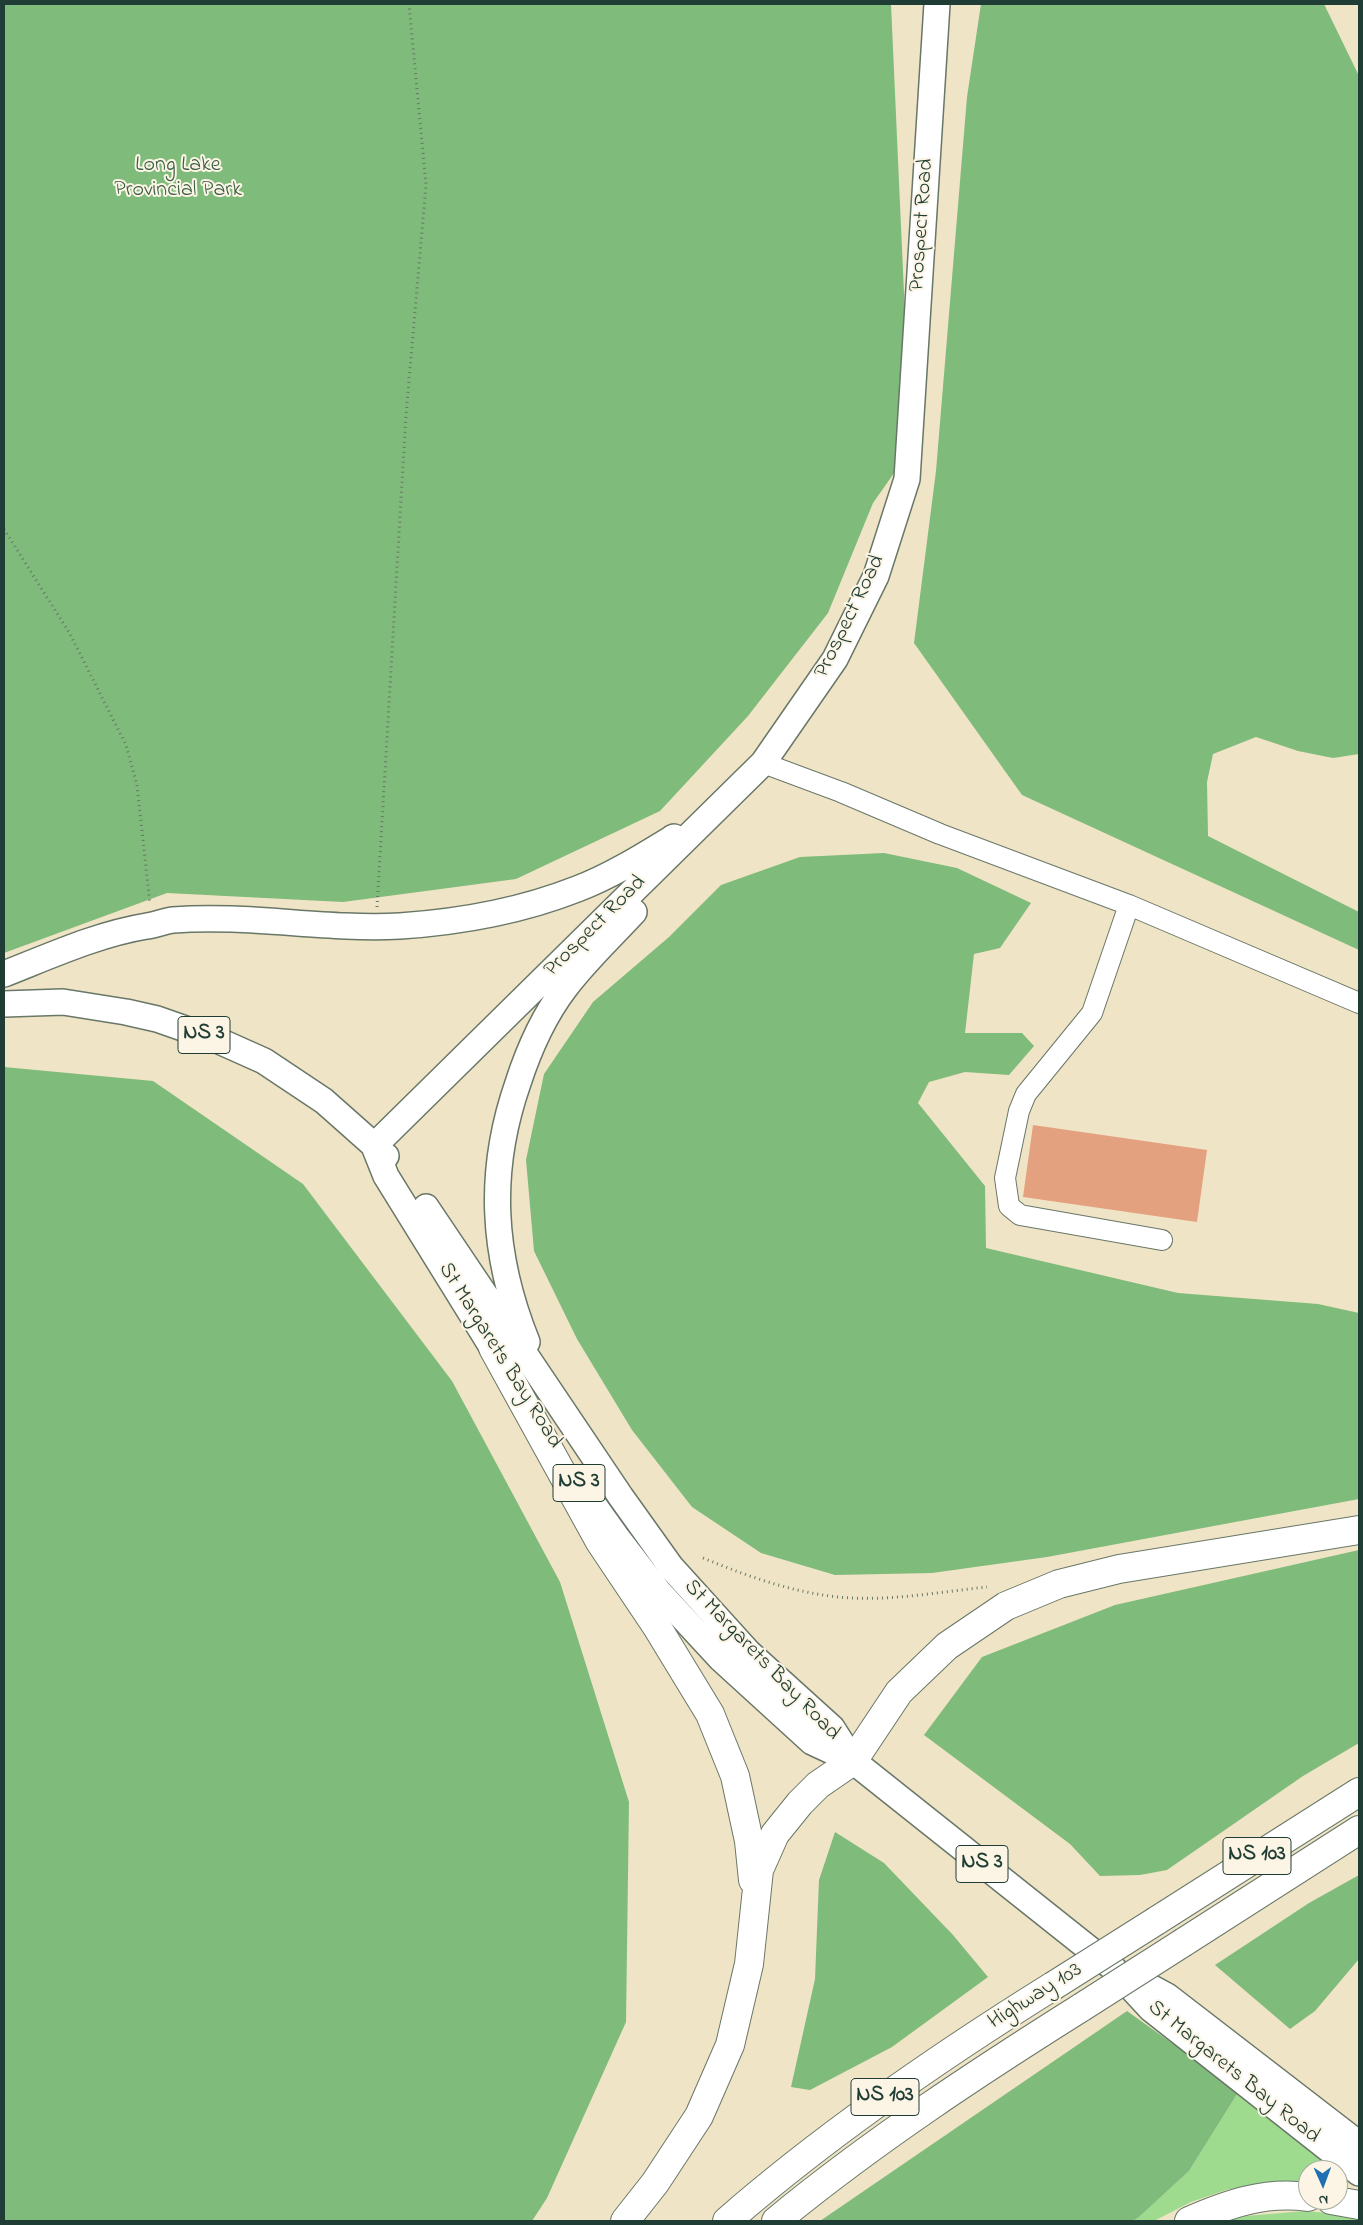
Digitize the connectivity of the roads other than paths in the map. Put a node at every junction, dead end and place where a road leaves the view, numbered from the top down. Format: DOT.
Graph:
graph roads {
  1 [pos="937,4"];
  2 [pos="763,763"];
  3 [pos="712,813"];
  4 [pos="1129,905"];
  5 [pos="4,974"];
  6 [pos="1359,1003"];
  7 [pos="4,1004"];
  8 [pos="374,1146"];
  9 [pos="1162,1240"];
  10 [pos="492,1348"];
  11 [pos="556,1400"];
  12 [pos="1359,1530"];
  13 [pos="853,1761"];
  14 [pos="1359,1792"];
  15 [pos="1359,1832"];
  16 [pos="756,1909"];
  17 [pos="1112,1967"];
  18 [pos="1359,2144"];
  19 [pos="1359,2173"];
  20 [pos="1298,2196"];
  21 [pos="625,2221"];
  22 [pos="727,2221"];
  23 [pos="776,2221"];
  24 [pos="1189,2221"];
  1 -- 2 [label="main road, Prospect Road"];
  2 -- 3 [label="main road, Prospect Road"];
  2 -- 4 [label="lane"];
  3 -- 5 [label="main road"];
  3 -- 8 [label="main road, Prospect Road"];
  3 -- 11 [label="main road"];
  4 -- 6 [label="lane"];
  4 -- 9 [label="lane"];
  7 -- 8 [label="main road, St Margarets Bay Road / NS 3"];
  8 -- 10 [label="main road, St Margarets Bay Road / NS 3"];
  8 -- 11 [label="main road, St Margarets Bay Road / NS 3"];
  10 -- 13 [label="main road, St Margarets Bay Road / NS 3"];
  10 -- 16 [label="highway"];
  11 -- 13 [label="main road, St Margarets Bay Road / NS 3"];
  12 -- 13 [label="highway"];
  13 -- 16 [label="highway"];
  13 -- 17 [label="main road, St Margarets Bay Road / NS 3"];
  14 -- 22 [label="highway, Highway 103 / NS 103, bridge"];
  15 -- 23 [label="highway, Highway 103 / NS 103, bridge"];
  16 -- 21 [label="highway"];
  17 -- 18 [label="main road, St Margarets Bay Road / NS 3"];
  17 -- 19 [label="main road, St Margarets Bay Road / NS 3"];
  20 -- 24 [label="highway"];
}
